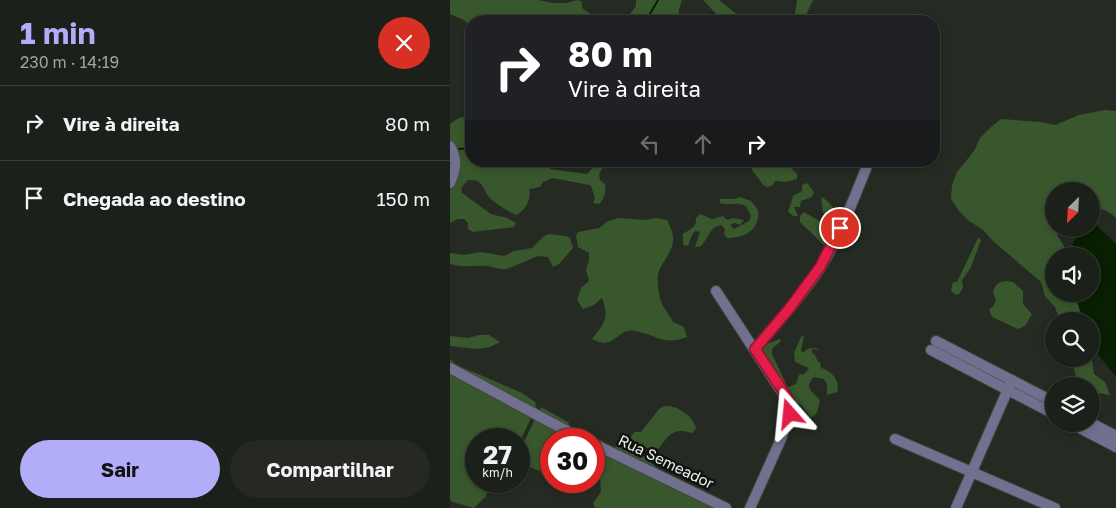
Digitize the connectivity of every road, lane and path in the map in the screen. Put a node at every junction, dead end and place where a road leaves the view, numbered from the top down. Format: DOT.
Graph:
graph roads {
  1 [pos="450,146"];
  2 [pos="866,167"];
  3 [pos="450,183"];
  4 [pos="716,291"];
  5 [pos="934,346"];
  6 [pos="755,349"];
  7 [pos="450,368"];
  8 [pos="1010,385"];
  9 [pos="1045,399"];
  10 [pos="1045,408"];
  11 [pos="562,428"];
  12 [pos="1100,428"];
  13 [pos="1087,432"];
  14 [pos="1116,436"];
  15 [pos="895,438"];
  16 [pos="1116,447"];
  17 [pos="605,449"];
  18 [pos="971,472"];
  19 [pos="726,508"];
  20 [pos="750,508"];
  21 [pos="956,508"];
  22 [pos="1055,508"];
  1 -- 3 [label="street"];
  2 -- 6 [label="street"];
  4 -- 6 [label="street"];
  5 -- 8 [label="street"];
  6 -- 20 [label="street"];
  7 -- 11 [label="street"];
  8 -- 9 [label="street"];
  8 -- 10 [label="street"];
  8 -- 18 [label="street"];
  12 -- 14 [label="street"];
  13 -- 16 [label="street"];
  15 -- 18 [label="street"];
  17 -- 19 [label="street, Rua Semeador"];
  18 -- 21 [label="street"];
  18 -- 22 [label="street"];
}
